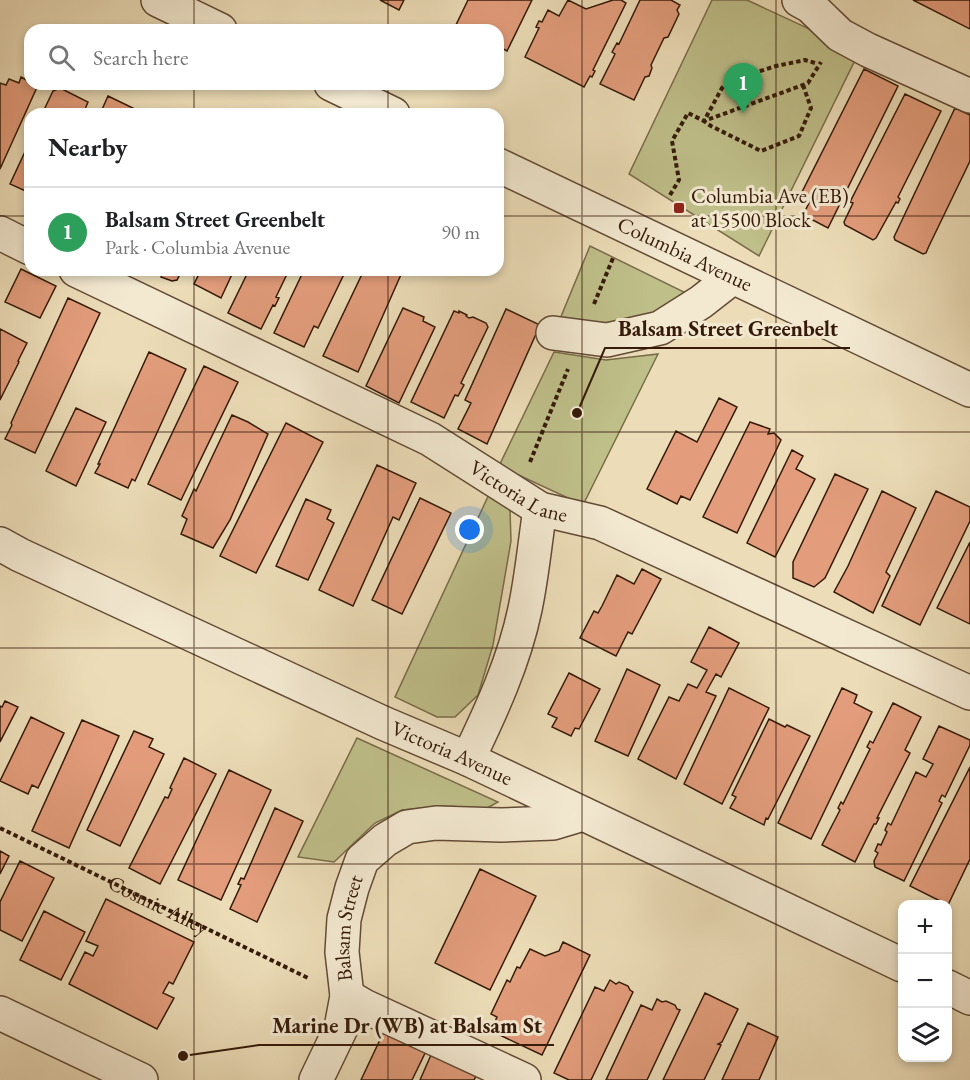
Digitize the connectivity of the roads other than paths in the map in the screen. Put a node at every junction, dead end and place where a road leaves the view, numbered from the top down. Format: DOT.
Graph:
graph roads {
  1 [pos="158,0"];
  2 [pos="799,0"];
  3 [pos="207,24"];
  4 [pos="343,90"];
  5 [pos="970,96"];
  6 [pos="381,108"];
  7 [pos="504,168"];
  8 [pos="0,233"];
  9 [pos="24,245"];
  10 [pos="89,276"];
  11 [pos="733,277"];
  12 [pos="553,333"];
  13 [pos="970,390"];
  14 [pos="540,509"];
  15 [pos="7,554"];
  16 [pos="970,693"];
  17 [pos="468,759"];
  18 [pos="583,814"];
  19 [pos="898,963"];
  20 [pos="952,989"];
  21 [pos="347,996"];
  22 [pos="970,998"];
  23 [pos="0,1013"];
  24 [pos="141,1080"];
  25 [pos="316,1080"];
  26 [pos="524,1080"];
  1 -- 3 [label="street"];
  2 -- 5 [label="street"];
  4 -- 6 [label="street"];
  7 -- 11 [label="street, Columbia Avenue"];
  8 -- 9 [label="street"];
  10 -- 14 [label="street, Victoria Lane"];
  11 -- 12 [label="street"];
  11 -- 13 [label="street, Columbia Avenue"];
  14 -- 16 [label="street, Victoria Lane"];
  14 -- 17 [label="street"];
  15 -- 17 [label="street, Victoria Avenue"];
  17 -- 18 [label="street, Victoria Avenue"];
  18 -- 19 [label="street, Victoria Avenue"];
  18 -- 21 [label="street, Balsam Street"];
  20 -- 22 [label="street"];
  21 -- 25 [label="street, Balsam Street"];
  21 -- 26 [label="street"];
  23 -- 24 [label="street"];
}
